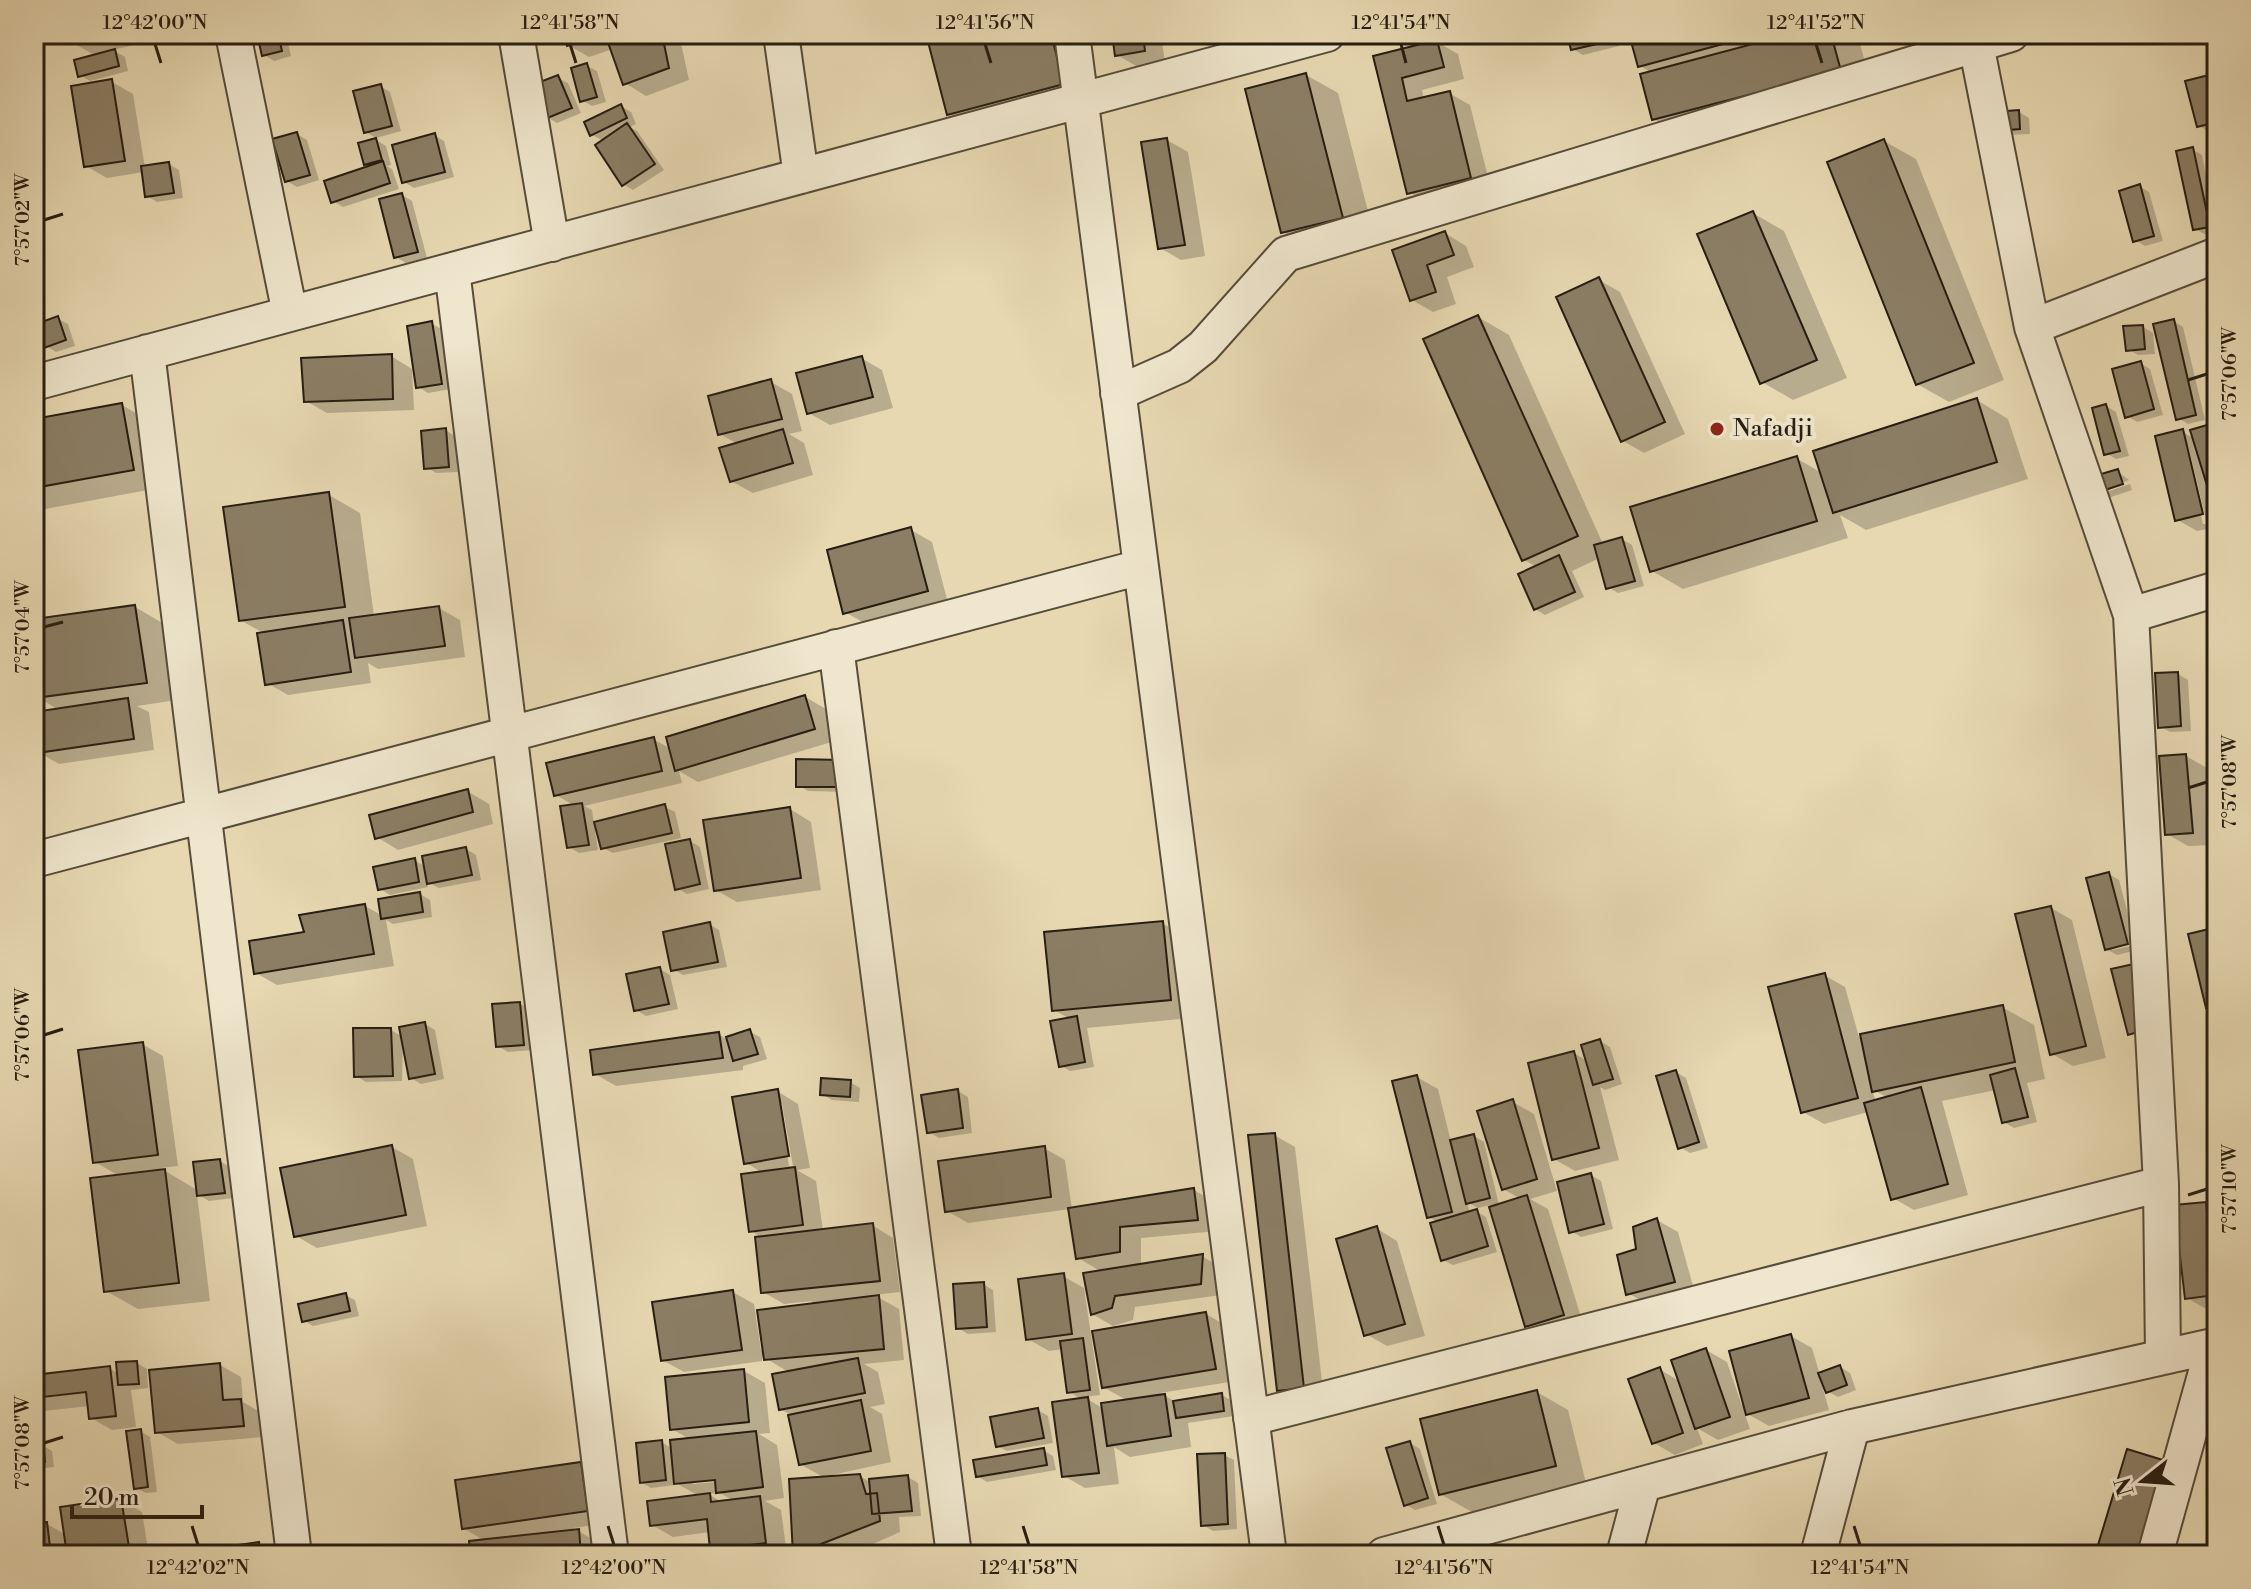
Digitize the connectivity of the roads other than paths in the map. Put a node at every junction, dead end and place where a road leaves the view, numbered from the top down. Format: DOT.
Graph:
graph roads {
  1 [pos="233,34"];
  2 [pos="516,34"];
  3 [pos="781,34"];
  4 [pos="1072,34"];
  5 [pos="1327,34"];
  6 [pos="2011,34"];
  7 [pos="1974,38"];
  8 [pos="1081,100"];
  9 [pos="801,176"];
  10 [pos="552,244"];
  11 [pos="2217,255"];
  12 [pos="452,270"];
  13 [pos="290,314"];
  14 [pos="2032,327"];
  15 [pos="147,352"];
  16 [pos="34,383"];
  17 [pos="1118,393"];
  18 [pos="1141,567"];
  19 [pos="2217,589"];
  20 [pos="2131,615"];
  21 [pos="836,647"];
  22 [pos="509,734"];
  23 [pos="203,815"];
  24 [pos="34,860"];
  25 [pos="2161,1184"];
  26 [pos="2215,1346"];
  27 [pos="2163,1357"];
  28 [pos="1251,1418"];
  29 [pos="1852,1427"];
  30 [pos="1643,1484"];
  31 [pos="1401,1553"];
  32 [pos="294,1555"];
  33 [pos="611,1555"];
  34 [pos="954,1555"];
  35 [pos="1269,1555"];
  36 [pos="1624,1555"];
  37 [pos="1818,1555"];
  38 [pos="2155,1555"];
  1 -- 13 [label="street"];
  2 -- 10 [label="street"];
  3 -- 9 [label="street"];
  4 -- 8 [label="street"];
  5 -- 8 [label="street"];
  6 -- 7 [label="street"];
  7 -- 14 [label="street"];
  7 -- 17 [label="street"];
  8 -- 9 [label="street"];
  8 -- 17 [label="street"];
  9 -- 10 [label="street"];
  10 -- 12 [label="street"];
  11 -- 14 [label="street"];
  12 -- 13 [label="street"];
  12 -- 22 [label="street"];
  13 -- 15 [label="street"];
  14 -- 20 [label="street"];
  15 -- 16 [label="street"];
  15 -- 23 [label="street"];
  17 -- 18 [label="street"];
  18 -- 21 [label="street"];
  18 -- 28 [label="street"];
  19 -- 20 [label="street"];
  20 -- 25 [label="street"];
  21 -- 22 [label="street"];
  21 -- 34 [label="street"];
  22 -- 23 [label="street"];
  22 -- 33 [label="street"];
  23 -- 24 [label="street"];
  23 -- 32 [label="street"];
  25 -- 27 [label="street"];
  25 -- 28 [label="street"];
  26 -- 27 [label="street"];
  26 -- 38 [label="street"];
  27 -- 29 [label="street"];
  28 -- 35 [label="street"];
  29 -- 30 [label="street"];
  29 -- 37 [label="street"];
  30 -- 31 [label="street"];
  30 -- 36 [label="street"];
}
